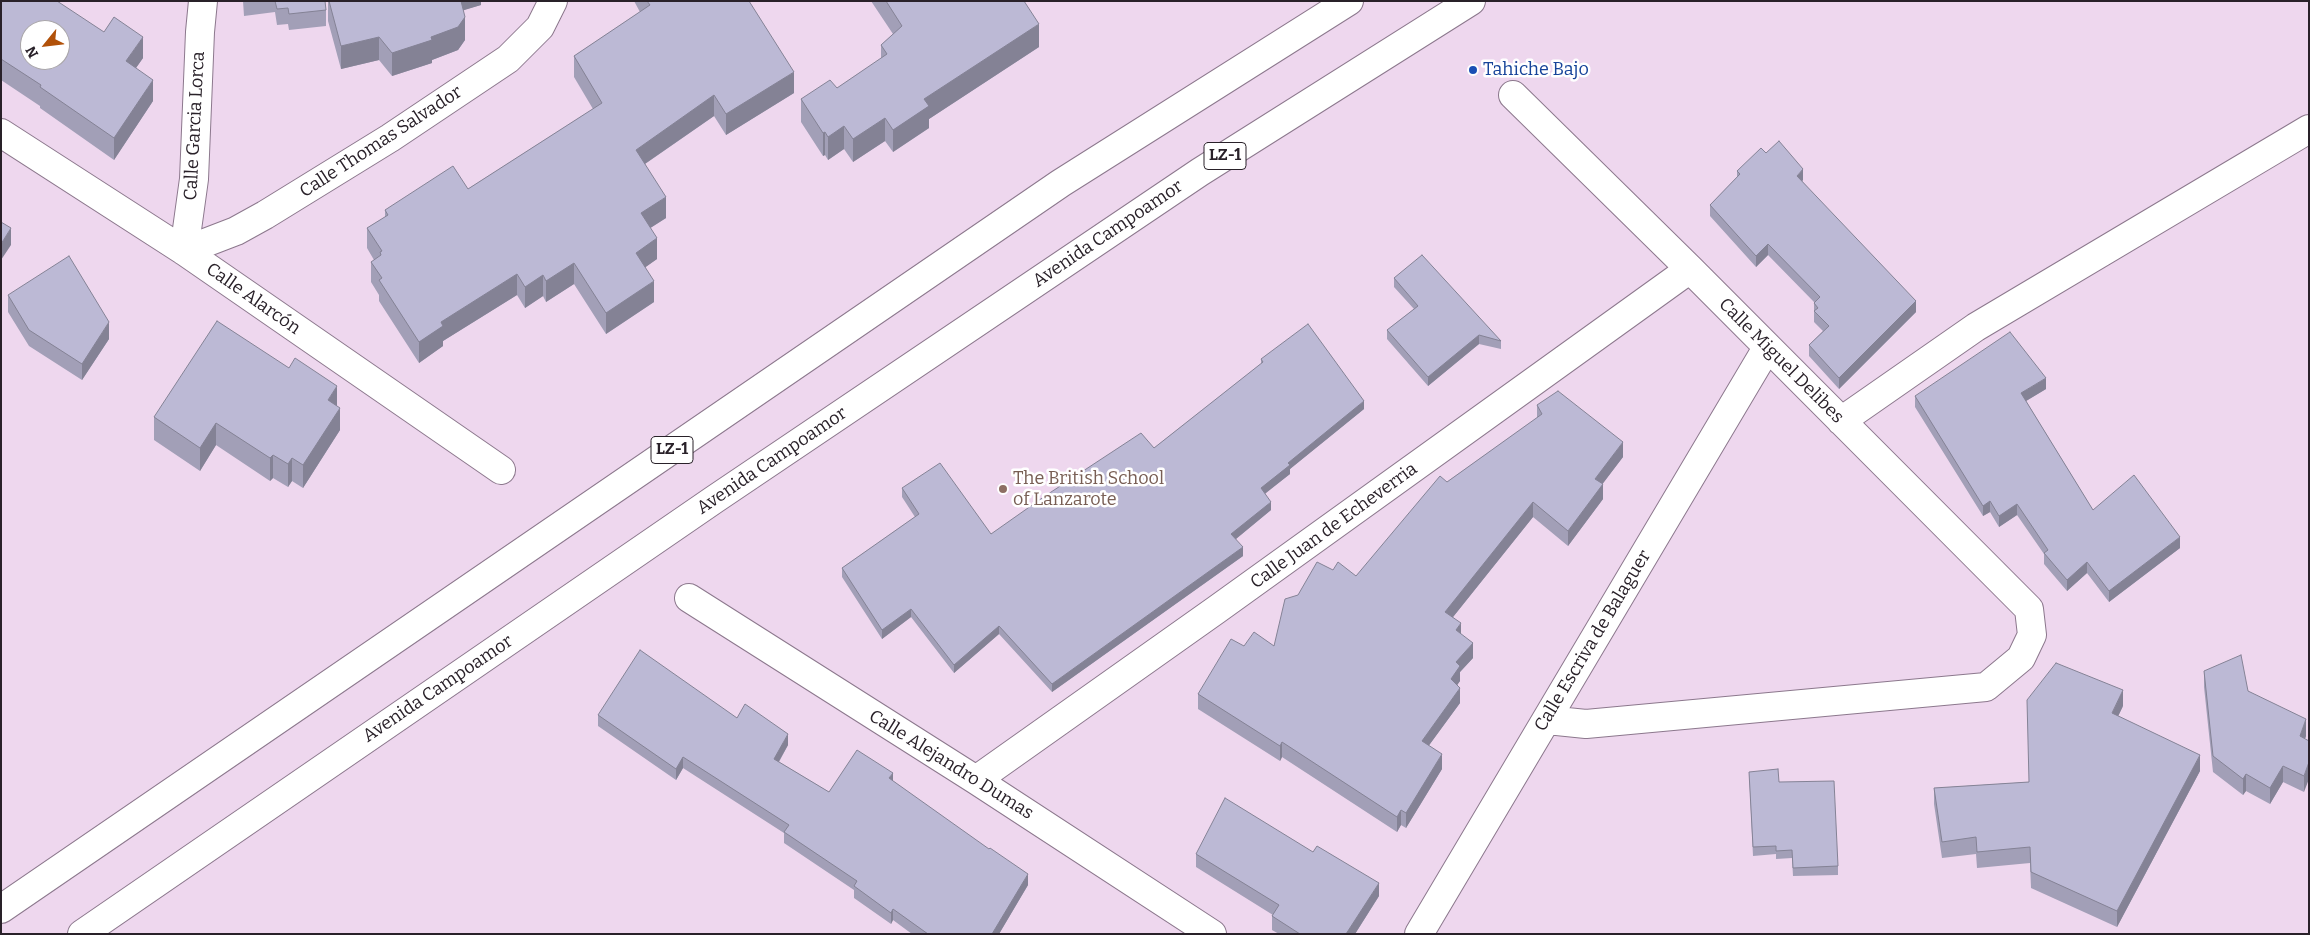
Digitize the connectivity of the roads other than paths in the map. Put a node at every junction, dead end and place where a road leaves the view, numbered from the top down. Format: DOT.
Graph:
graph roads {
  1 [pos="203,1"];
  2 [pos="552,1"];
  3 [pos="1349,1"];
  4 [pos="1471,1"];
  5 [pos="1513,96"];
  6 [pos="2309,129"];
  7 [pos="1,133"];
  8 [pos="184,251"];
  9 [pos="1690,269"];
  10 [pos="1767,348"];
  11 [pos="1842,421"];
  12 [pos="501,470"];
  13 [pos="689,598"];
  14 [pos="1547,720"];
  15 [pos="976,780"];
  16 [pos="1,909"];
  17 [pos="82,934"];
  18 [pos="1212,934"];
  19 [pos="1419,934"];
  1 -- 8 [label="main road, Calle Garcia Lorca"];
  2 -- 8 [label="main road, Calle Thomas Salvador"];
  3 -- 16 [label="main road, LZ-1"];
  4 -- 17 [label="main road, Avenida Campoamor / LZ-1"];
  5 -- 9 [label="main road, Calle Miguel Delibes"];
  6 -- 11 [label="main road"];
  7 -- 8 [label="main road, Calle Alarcón"];
  8 -- 12 [label="main road, Calle Alarcón"];
  9 -- 10 [label="main road, Calle Miguel Delibes"];
  9 -- 15 [label="main road, Calle Juan de Echeverria"];
  10 -- 11 [label="main road, Calle Miguel Delibes"];
  10 -- 14 [label="main road, Calle Escriva de Balaguer"];
  11 -- 14 [label="main road, Calle Miguel Delibes"];
  13 -- 15 [label="main road, Calle Alejandro Dumas"];
  14 -- 19 [label="main road, Calle Escriva de Balaguer"];
  15 -- 18 [label="main road, Calle Alejandro Dumas"];
}
